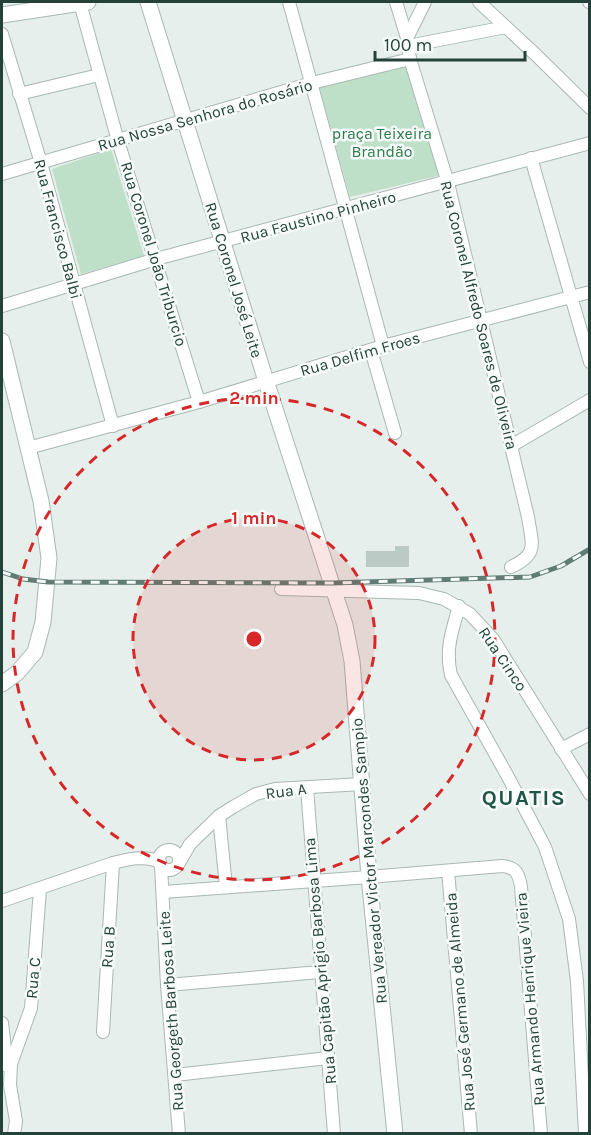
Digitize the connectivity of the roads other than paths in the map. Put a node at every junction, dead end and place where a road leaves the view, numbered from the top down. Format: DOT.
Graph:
graph roads {
  1 [pos="84,2"];
  2 [pos="148,2"];
  3 [pos="289,2"];
  4 [pos="425,2"];
  5 [pos="479,2"];
  6 [pos="397,5"];
  7 [pos="16,7"];
  8 [pos="2,15"];
  9 [pos="418,17"];
  10 [pos="506,27"];
  11 [pos="2,36"];
  12 [pos="408,48"];
  13 [pos="99,75"];
  14 [pos="312,83"];
  15 [pos="19,94"];
  16 [pos="590,108"];
  17 [pos="185,120"];
  18 [pos="118,141"];
  19 [pos="590,143"];
  20 [pos="531,158"];
  21 [pos="41,163"];
  22 [pos="2,174"];
  23 [pos="448,183"];
  24 [pos="347,209"];
  25 [pos="222,243"];
  26 [pos="156,259"];
  27 [pos="74,284"];
  28 [pos="590,292"];
  29 [pos="570,297"];
  30 [pos="2,306"];
  31 [pos="480,320"];
  32 [pos="2,341"];
  33 [pos="383,346"];
  34 [pos="371,350"];
  35 [pos="590,362"];
  36 [pos="266,381"];
  37 [pos="590,400"];
  38 [pos="199,402"];
  39 [pos="112,426"];
  40 [pos="395,433"];
  41 [pos="511,446"];
  42 [pos="28,448"];
  43 [pos="511,567"];
  44 [pos="281,589"];
  45 [pos="335,591"];
  46 [pos="459,606"];
  47 [pos="2,684"];
  48 [pos="590,734"];
  49 [pos="561,749"];
  50 [pos="362,784"];
  51 [pos="307,788"];
  52 [pos="590,794"];
  53 [pos="219,816"];
  54 [pos="190,844"];
  55 [pos="161,858"];
  56 [pos="113,863"];
  57 [pos="177,865"];
  58 [pos="448,871"];
  59 [pos="369,877"];
  60 [pos="314,881"];
  61 [pos="226,887"];
  62 [pos="40,889"];
  63 [pos="163,890"];
  64 [pos="2,901"];
  65 [pos="320,972"];
  66 [pos="166,985"];
  67 [pos="2,1023"];
  68 [pos="103,1032"];
  69 [pos="328,1058"];
  70 [pos="174,1075"];
  71 [pos="10,1084"];
  72 [pos="14,1134"];
  73 [pos="179,1134"];
  74 [pos="334,1134"];
  75 [pos="395,1134"];
  76 [pos="471,1134"];
  77 [pos="541,1134"];
  78 [pos="585,1134"];
  1 -- 7 [label="street"];
  1 -- 13 [label="street, Rua Coronel João Triburcio"];
  2 -- 17 [label="street, Rua Coronel José Leite"];
  3 -- 14 [label="street"];
  4 -- 9 [label="street"];
  5 -- 10 [label="street"];
  6 -- 9 [label="street, Rua Coronel Alfredo Soares de Oliveira"];
  6 -- 12 [label="street, Rua Coronel Alfredo Soares de Oliveira"];
  7 -- 8 [label="street"];
  9 -- 12 [label="street"];
  10 -- 12 [label="street, Rua Nossa Senhora do Rosário"];
  10 -- 16 [label="street"];
  11 -- 15 [label="street, Rua Francisco Balbi"];
  12 -- 14 [label="street, Rua Nossa Senhora do Rosário"];
  12 -- 23 [label="street, Rua Coronel Alfredo Soares de Oliveira"];
  13 -- 15 [label="street"];
  13 -- 18 [label="street, Rua Coronel João Triburcio"];
  14 -- 17 [label="street, Rua Nossa Senhora do Rosário"];
  14 -- 24 [label="street"];
  15 -- 21 [label="street, Rua Francisco Balbi"];
  17 -- 18 [label="street, Rua Nossa Senhora do Rosário"];
  17 -- 25 [label="street, Rua Coronel José Leite"];
  18 -- 21 [label="street, Rua Nossa Senhora do Rosário"];
  18 -- 26 [label="street, Rua Coronel João Triburcio"];
  19 -- 20 [label="street, Rua Faustino Pinheiro"];
  20 -- 23 [label="street, Rua Faustino Pinheiro"];
  20 -- 29 [label="street"];
  21 -- 22 [label="street, Rua Nossa Senhora do Rosário"];
  21 -- 27 [label="street, Rua Francisco Balbi"];
  23 -- 24 [label="street, Rua Faustino Pinheiro"];
  23 -- 31 [label="street, Rua Coronel Alfredo Soares de Oliveira"];
  24 -- 25 [label="street, Rua Faustino Pinheiro"];
  24 -- 33 [label="street"];
  25 -- 26 [label="street, Rua Faustino Pinheiro"];
  25 -- 36 [label="street, Rua Coronel José Leite"];
  26 -- 27 [label="street, Rua Faustino Pinheiro"];
  26 -- 38 [label="street, Rua Coronel João Triburcio"];
  27 -- 30 [label="street, Rua Faustino Pinheiro"];
  27 -- 39 [label="street, Rua Francisco Balbi"];
  28 -- 29 [label="street, Rua Delfim Froes"];
  29 -- 31 [label="street, Rua Delfim Froes"];
  29 -- 35 [label="street"];
  31 -- 33 [label="street, Rua Delfim Froes"];
  31 -- 41 [label="street, Rua Coronel Alfredo Soares de Oliveira"];
  32 -- 42 [label="street"];
  33 -- 34 [label="street, Rua Delfim Froes"];
  34 -- 36 [label="street, Rua Delfim Froes"];
  34 -- 40 [label="street"];
  36 -- 38 [label="street, Rua Delfim Froes"];
  36 -- 45 [label="street, Rua Coronel José Leite"];
  37 -- 41 [label="street"];
  38 -- 39 [label="street, Rua Delfim Froes"];
  39 -- 42 [label="street, Rua Delfim Froes"];
  41 -- 43 [label="street, Rua Coronel Alfredo Soares de Oliveira"];
  42 -- 47 [label="street"];
  44 -- 45 [label="street, Rua Cinco"];
  45 -- 46 [label="street, Rua Cinco"];
  45 -- 50 [label="street, Rua Vereador Victor Marcondes Sampio"];
  46 -- 49 [label="street, Rua Cinco"];
  46 -- 78 [label="street"];
  48 -- 49 [label="street"];
  49 -- 52 [label="street, Rua Cinco"];
  50 -- 51 [label="street, Rua A"];
  50 -- 59 [label="street, Rua Vereador Victor Marcondes Sampio"];
  51 -- 53 [label="street, Rua A"];
  51 -- 60 [label="street, Rua Capitão Aprigio Barbosa Lima"];
  53 -- 54 [label="street, Rua A"];
  53 -- 61 [label="street"];
  54 -- 55 [label="street"];
  54 -- 57 [label="street"];
  55 -- 56 [label="street"];
  55 -- 57 [label="street"];
  55 -- 57 [label="street"];
  55 -- 63 [label="street, Rua Georgeth Barbosa Leite"];
  56 -- 62 [label="street"];
  56 -- 68 [label="street, Rua B"];
  57 -- 63 [label="street"];
  58 -- 59 [label="street, Rua Armando Henrique Vieira"];
  58 -- 76 [label="street, Rua José Germano de Almeida"];
  58 -- 77 [label="street, Rua Armando Henrique Vieira"];
  59 -- 60 [label="street, Rua Armando Henrique Vieira"];
  59 -- 75 [label="street, Rua Vereador Victor Marcondes Sampio"];
  60 -- 61 [label="street, Rua Armando Henrique Vieira"];
  60 -- 65 [label="street, Rua Capitão Aprigio Barbosa Lima"];
  61 -- 63 [label="street, Rua Armando Henrique Vieira"];
  62 -- 64 [label="street"];
  62 -- 71 [label="street, Rua C"];
  63 -- 66 [label="street, Rua Georgeth Barbosa Leite"];
  65 -- 66 [label="street"];
  65 -- 69 [label="street, Rua Capitão Aprigio Barbosa Lima"];
  66 -- 70 [label="street, Rua Georgeth Barbosa Leite"];
  67 -- 71 [label="street"];
  69 -- 70 [label="street"];
  69 -- 74 [label="street, Rua Capitão Aprigio Barbosa Lima"];
  70 -- 73 [label="street, Rua Georgeth Barbosa Leite"];
  71 -- 72 [label="street"];
}
